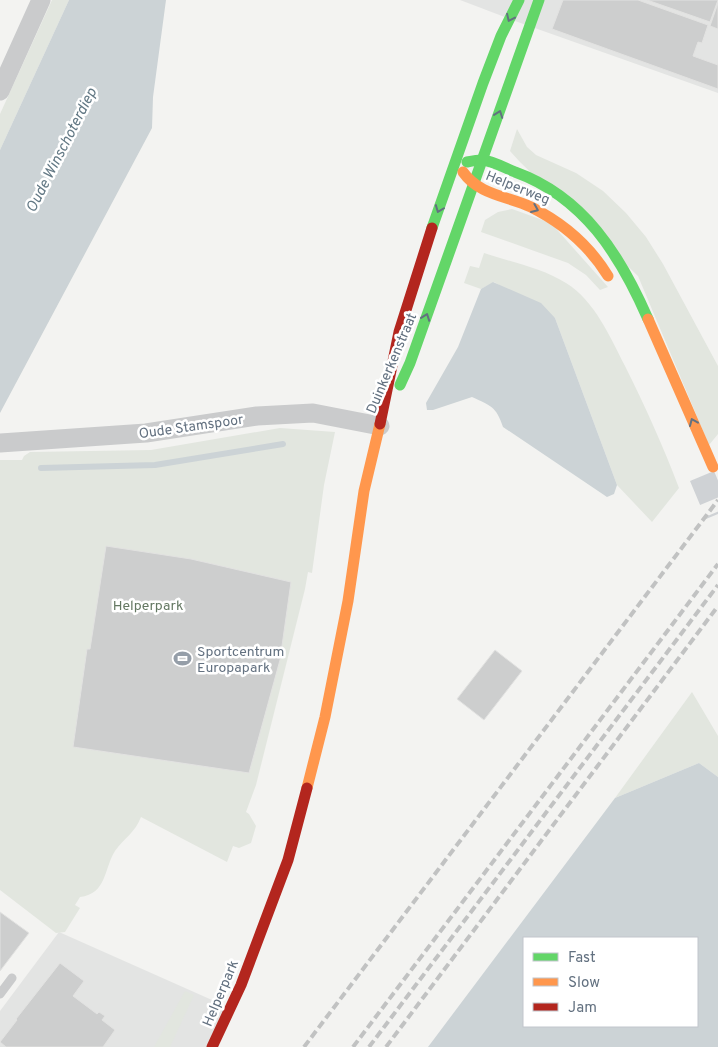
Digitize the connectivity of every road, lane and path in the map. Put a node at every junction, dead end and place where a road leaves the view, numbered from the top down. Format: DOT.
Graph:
graph roads {
  1 [pos="41,0"];
  2 [pos="519,0"];
  3 [pos="539,0"];
  4 [pos="0,91"];
  5 [pos="483,160"];
  6 [pos="456,163"];
  7 [pos="474,185"];
  8 [pos="615,290"];
  9 [pos="659,372"];
  10 [pos="380,426"];
  11 [pos="685,432"];
  12 [pos="0,443"];
  13 [pos="713,467"];
  14 [pos="12,978"];
  15 [pos="0,994"];
  16 [pos="212,1047"];
  1 -- 4 [label="street"];
  2 -- 6 [label="main road, Duinkerkenstraat, one-way"];
  5 -- 3 [label="main road, Duinkerkenstraat, one-way"];
  5 -- 6 [label="main road, Helperweg"];
  5 -- 7 [label="main road, Duinkerkenstraat"];
  13 -- 5 [label="main road, Helperweg, one-way"];
  6 -- 7 [label="main road, Helperweg"];
  6 -- 10 [label="main road, Duinkerkenstraat, one-way"];
  7 -- 8 [label="main road, Helperweg, one-way"];
  10 -- 7 [label="main road, Duinkerkenstraat, one-way"];
  9 -- 11 [label="main road"];
  10 -- 12 [label="street, Oude Stamspoor"];
  10 -- 16 [label="main road, Helperpark"];
  14 -- 15 [label="lane"];
}
